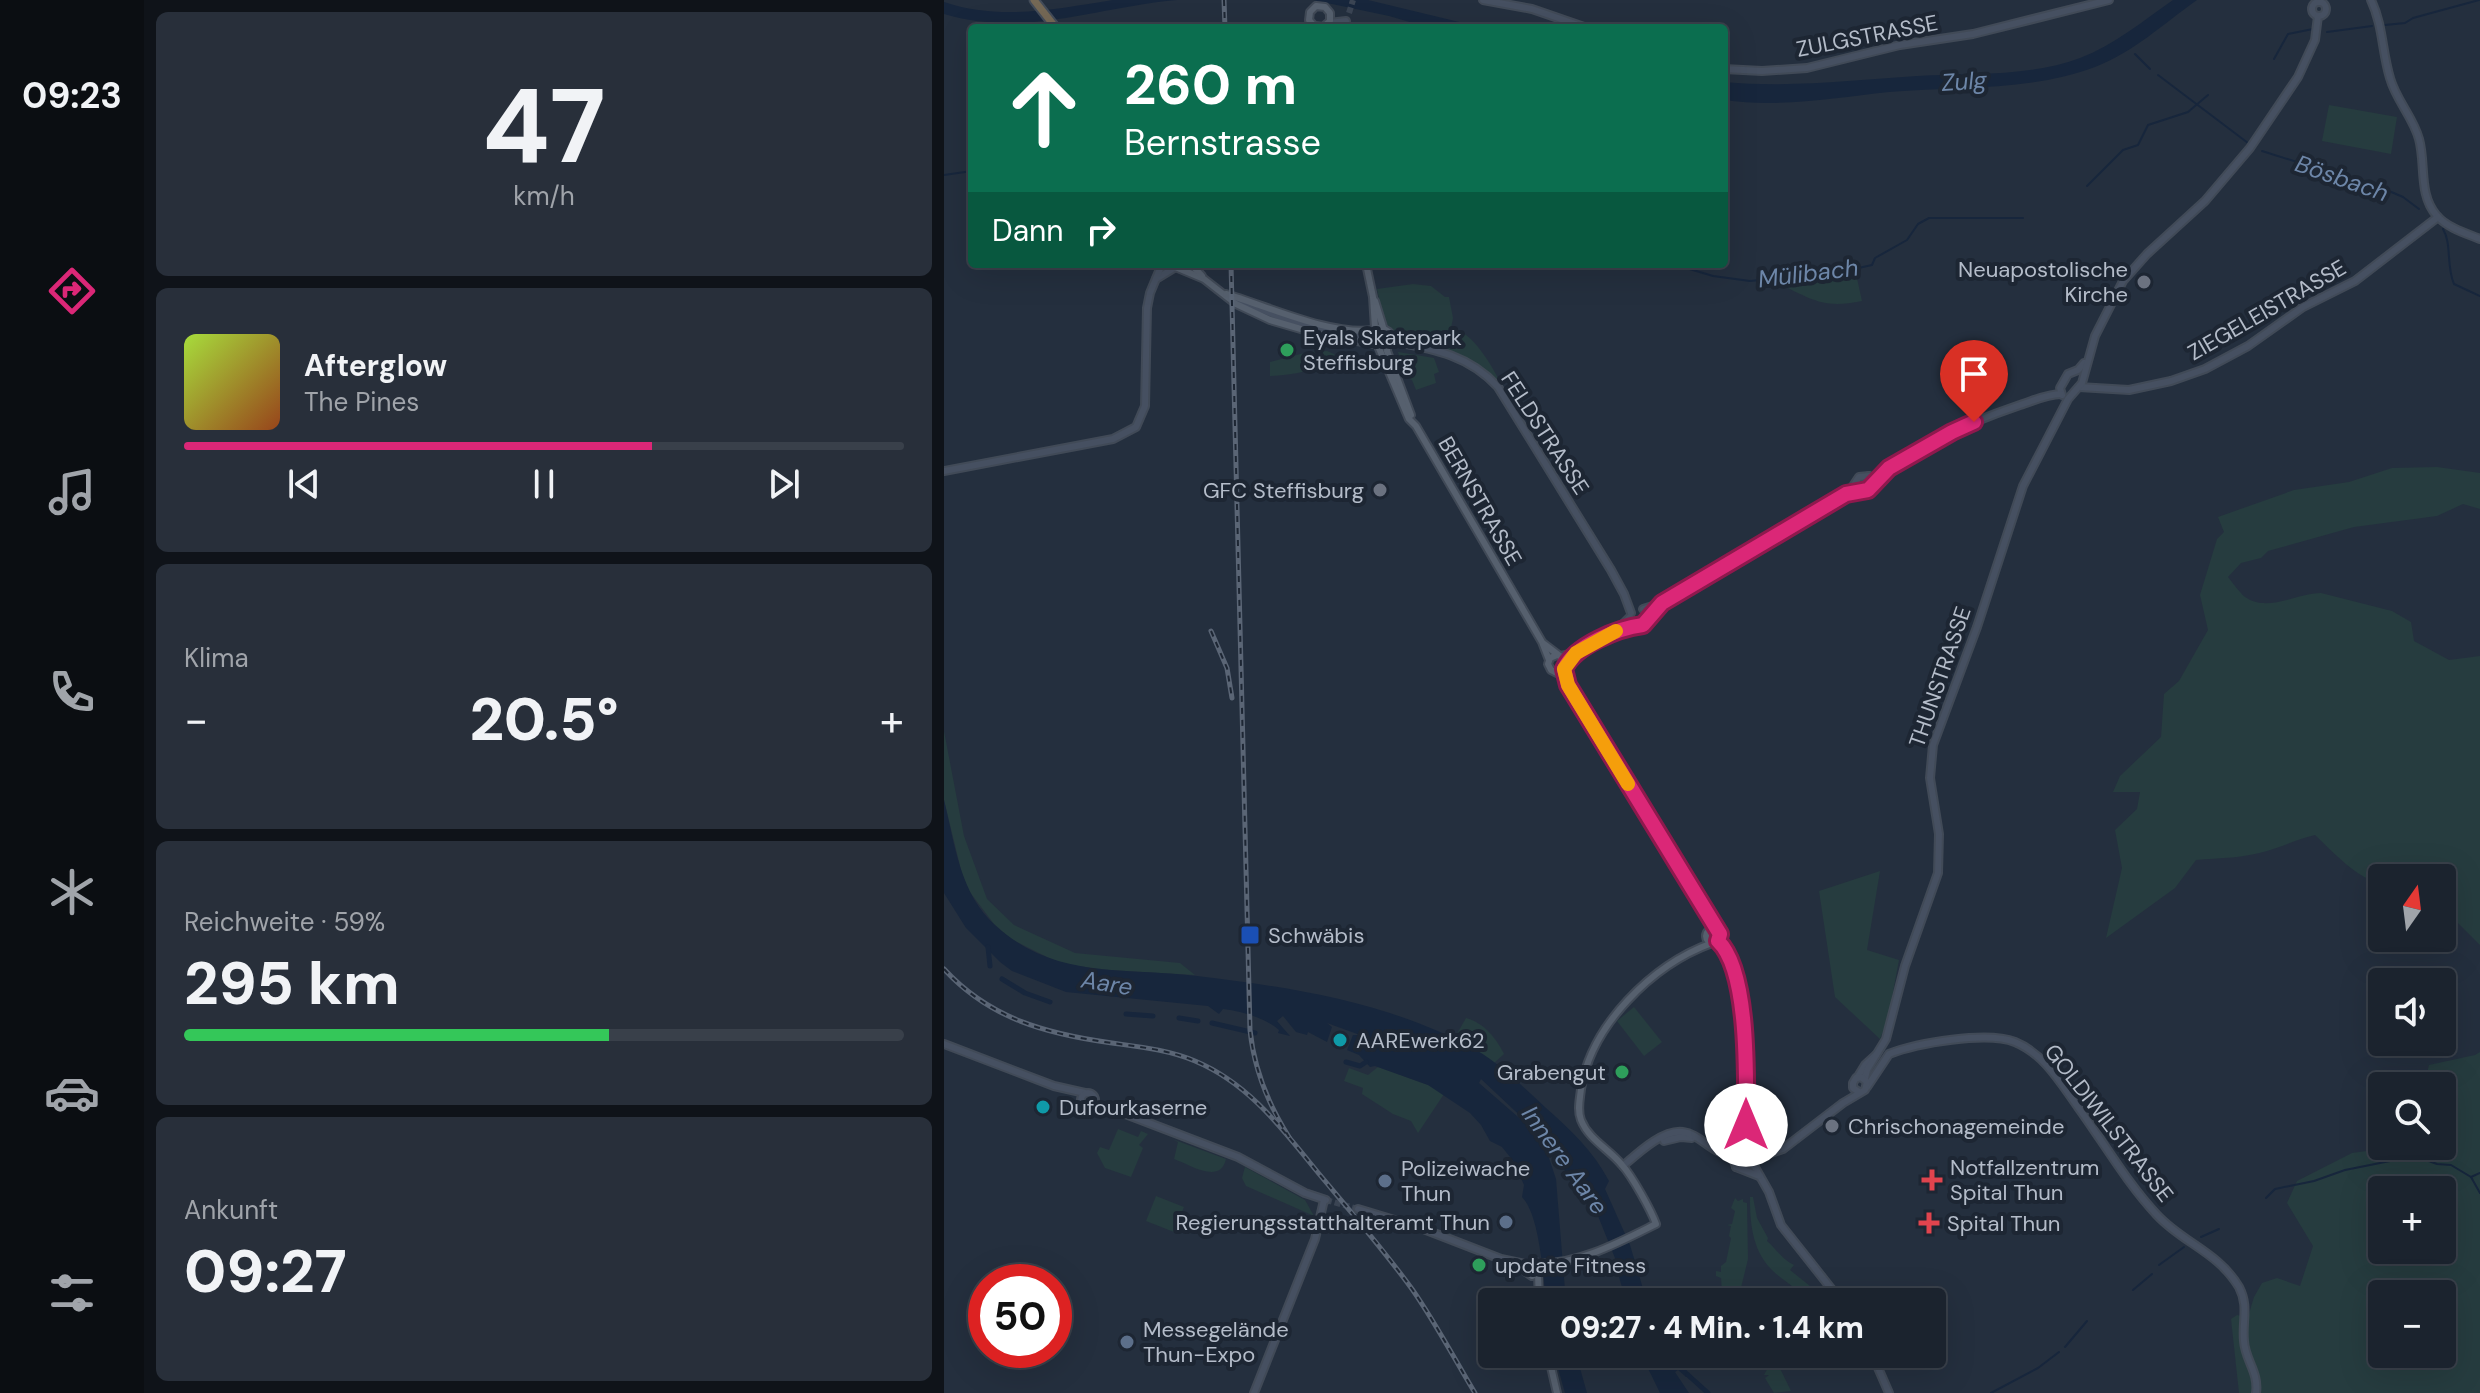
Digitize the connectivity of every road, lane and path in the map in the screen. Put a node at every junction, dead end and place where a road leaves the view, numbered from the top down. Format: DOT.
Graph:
graph roads {
  1 [pos="1034,0"];
  2 [pos="1483,0"];
  3 [pos="2109,0"];
  4 [pos="2371,0"];
  5 [pos="2333,1"];
  6 [pos="1321,5"];
  7 [pos="2326,5"];
  8 [pos="1349,13"];
  9 [pos="2318,16"];
  10 [pos="1346,21"];
  11 [pos="1053,24"];
  12 [pos="1313,24"];
  13 [pos="1334,24"];
  14 [pos="1575,24"];
  15 [pos="1728,69"];
  16 [pos="2438,217"];
  17 [pos="2480,239"];
  18 [pos="1170,268"];
  19 [pos="1170,268"];
  20 [pos="1178,268"];
  21 [pos="1194,268"];
  22 [pos="1367,268"];
  23 [pos="1156,279"];
  24 [pos="1204,279"];
  25 [pos="1223,293"];
  26 [pos="1377,329"];
  27 [pos="1360,336"];
  28 [pos="1396,342"];
  29 [pos="1387,343"];
  30 [pos="1376,345"];
  31 [pos="2087,360"];
  32 [pos="2076,371"];
  33 [pos="2081,381"];
  34 [pos="2063,393"];
  35 [pos="1416,426"];
  36 [pos="944,471"];
  37 [pos="1871,479"];
  38 [pos="1859,486"];
  39 [pos="1624,594"];
  40 [pos="1662,603"];
  41 [pos="1641,608"];
  42 [pos="1630,615"];
  43 [pos="1648,618"];
  44 [pos="1635,625"];
  45 [pos="1617,630"];
  46 [pos="1542,642"];
  47 [pos="1576,653"];
  48 [pos="1559,656"];
  49 [pos="1549,660"];
  50 [pos="1562,669"];
  51 [pos="1708,916"];
  52 [pos="1717,930"];
  53 [pos="1708,934"];
  54 [pos="1715,942"];
  55 [pos="1697,949"];
  56 [pos="944,1044"];
  57 [pos="1863,1080"];
  58 [pos="1852,1086"];
  59 [pos="1064,1090"];
  60 [pos="1859,1092"];
  61 [pos="1085,1093"];
  62 [pos="1081,1101"];
  63 [pos="1094,1101"];
  64 [pos="1843,1103"];
  65 [pos="1746,1130"];
  66 [pos="1745,1153"];
  67 [pos="1739,1166"];
  68 [pos="1624,1167"];
  69 [pos="1759,1176"];
  70 [pos="1358,1209"];
  71 [pos="1535,1269"];
  72 [pos="1831,1286"];
  73 [pos="1538,1288"];
  74 [pos="1835,1288"];
  75 [pos="1551,1368"];
  76 [pos="1878,1368"];
  77 [pos="1254,1393"];
  78 [pos="1557,1393"];
  79 [pos="1889,1393"];
  80 [pos="2256,1393"];
  1 -- 11 [label="highway"];
  2 -- 14 [label="main road"];
  3 -- 15 [label="main road, ZULGSTRASSE"];
  4 -- 16 [label="main road"];
  5 -- 7 [label="main road"];
  6 -- 10 [label="main road"];
  6 -- 12 [label="main road"];
  7 -- 9 [label="main road"];
  7 -- 9 [label="main road"];
  8 -- 10 [label="main road"];
  9 -- 31 [label="main road"];
  10 -- 13 [label="main road"];
  16 -- 17 [label="main road"];
  16 -- 33 [label="main road, ZIEGELEISTRASSE"];
  18 -- 23 [label="main road"];
  19 -- 23 [label="main road"];
  20 -- 24 [label="main road"];
  21 -- 24 [label="main road"];
  22 -- 26 [label="main road"];
  23 -- 36 [label="main road"];
  24 -- 25 [label="main road"];
  25 -- 26 [label="main road"];
  25 -- 27 [label="main road"];
  25 -- 30 [label="main road"];
  26 -- 29 [label="main road"];
  26 -- 30 [label="main road, BERNSTRASSE"];
  28 -- 39 [label="main road, FELDSTRASSE"];
  29 -- 30 [label="main road"];
  29 -- 35 [label="main road"];
  30 -- 35 [label="main road, BERNSTRASSE"];
  31 -- 32 [label="main road"];
  31 -- 33 [label="main road"];
  32 -- 33 [label="main road, ZIEGELEISTRASSE"];
  32 -- 34 [label="main road"];
  33 -- 34 [label="main road"];
  34 -- 37 [label="main road"];
  34 -- 57 [label="main road, THUNSTRASSE"];
  35 -- 46 [label="main road, BERNSTRASSE"];
  37 -- 38 [label="main road"];
  37 -- 38 [label="main road"];
  38 -- 40 [label="main road"];
  39 -- 41 [label="main road, FELDSTRASSE"];
  39 -- 42 [label="main road, FELDSTRASSE"];
  40 -- 41 [label="main road"];
  40 -- 43 [label="main road"];
  41 -- 42 [label="main road"];
  41 -- 43 [label="main road, FELDSTRASSE"];
  42 -- 44 [label="main road, FELDSTRASSE"];
  42 -- 45 [label="main road"];
  43 -- 44 [label="main road"];
  44 -- 45 [label="main road"];
  45 -- 47 [label="main road"];
  46 -- 48 [label="main road, BERNSTRASSE"];
  46 -- 49 [label="main road, BERNSTRASSE"];
  47 -- 48 [label="main road"];
  47 -- 50 [label="main road"];
  48 -- 49 [label="main road"];
  48 -- 50 [label="main road"];
  49 -- 50 [label="main road, BERNSTRASSE"];
  50 -- 51 [label="main road"];
  51 -- 52 [label="main road"];
  51 -- 53 [label="main road"];
  52 -- 53 [label="main road"];
  52 -- 54 [label="main road"];
  53 -- 54 [label="main road"];
  53 -- 55 [label="main road"];
  54 -- 55 [label="main road"];
  54 -- 65 [label="main road"];
  55 -- 68 [label="main road"];
  56 -- 59 [label="main road"];
  57 -- 58 [label="main road"];
  57 -- 60 [label="main road"];
  57 -- 80 [label="main road, GOLDIWILSTRASSE"];
  58 -- 60 [label="main road"];
  58 -- 64 [label="main road"];
  59 -- 61 [label="main road"];
  59 -- 62 [label="main road"];
  60 -- 64 [label="main road"];
  61 -- 62 [label="main road"];
  61 -- 63 [label="main road"];
  62 -- 63 [label="main road"];
  63 -- 77 [label="main road"];
  64 -- 66 [label="main road"];
  65 -- 66 [label="main road"];
  65 -- 66 [label="main road"];
  66 -- 67 [label="main road"];
  66 -- 67 [label="main road"];
  66 -- 68 [label="main road"];
  66 -- 69 [label="main road"];
  67 -- 69 [label="main road"];
  68 -- 71 [label="main road"];
  69 -- 72 [label="main road"];
  70 -- 71 [label="main road"];
  71 -- 73 [label="main road"];
  72 -- 74 [label="main road"];
  75 -- 78 [label="main road"];
  76 -- 79 [label="main road"];
}
